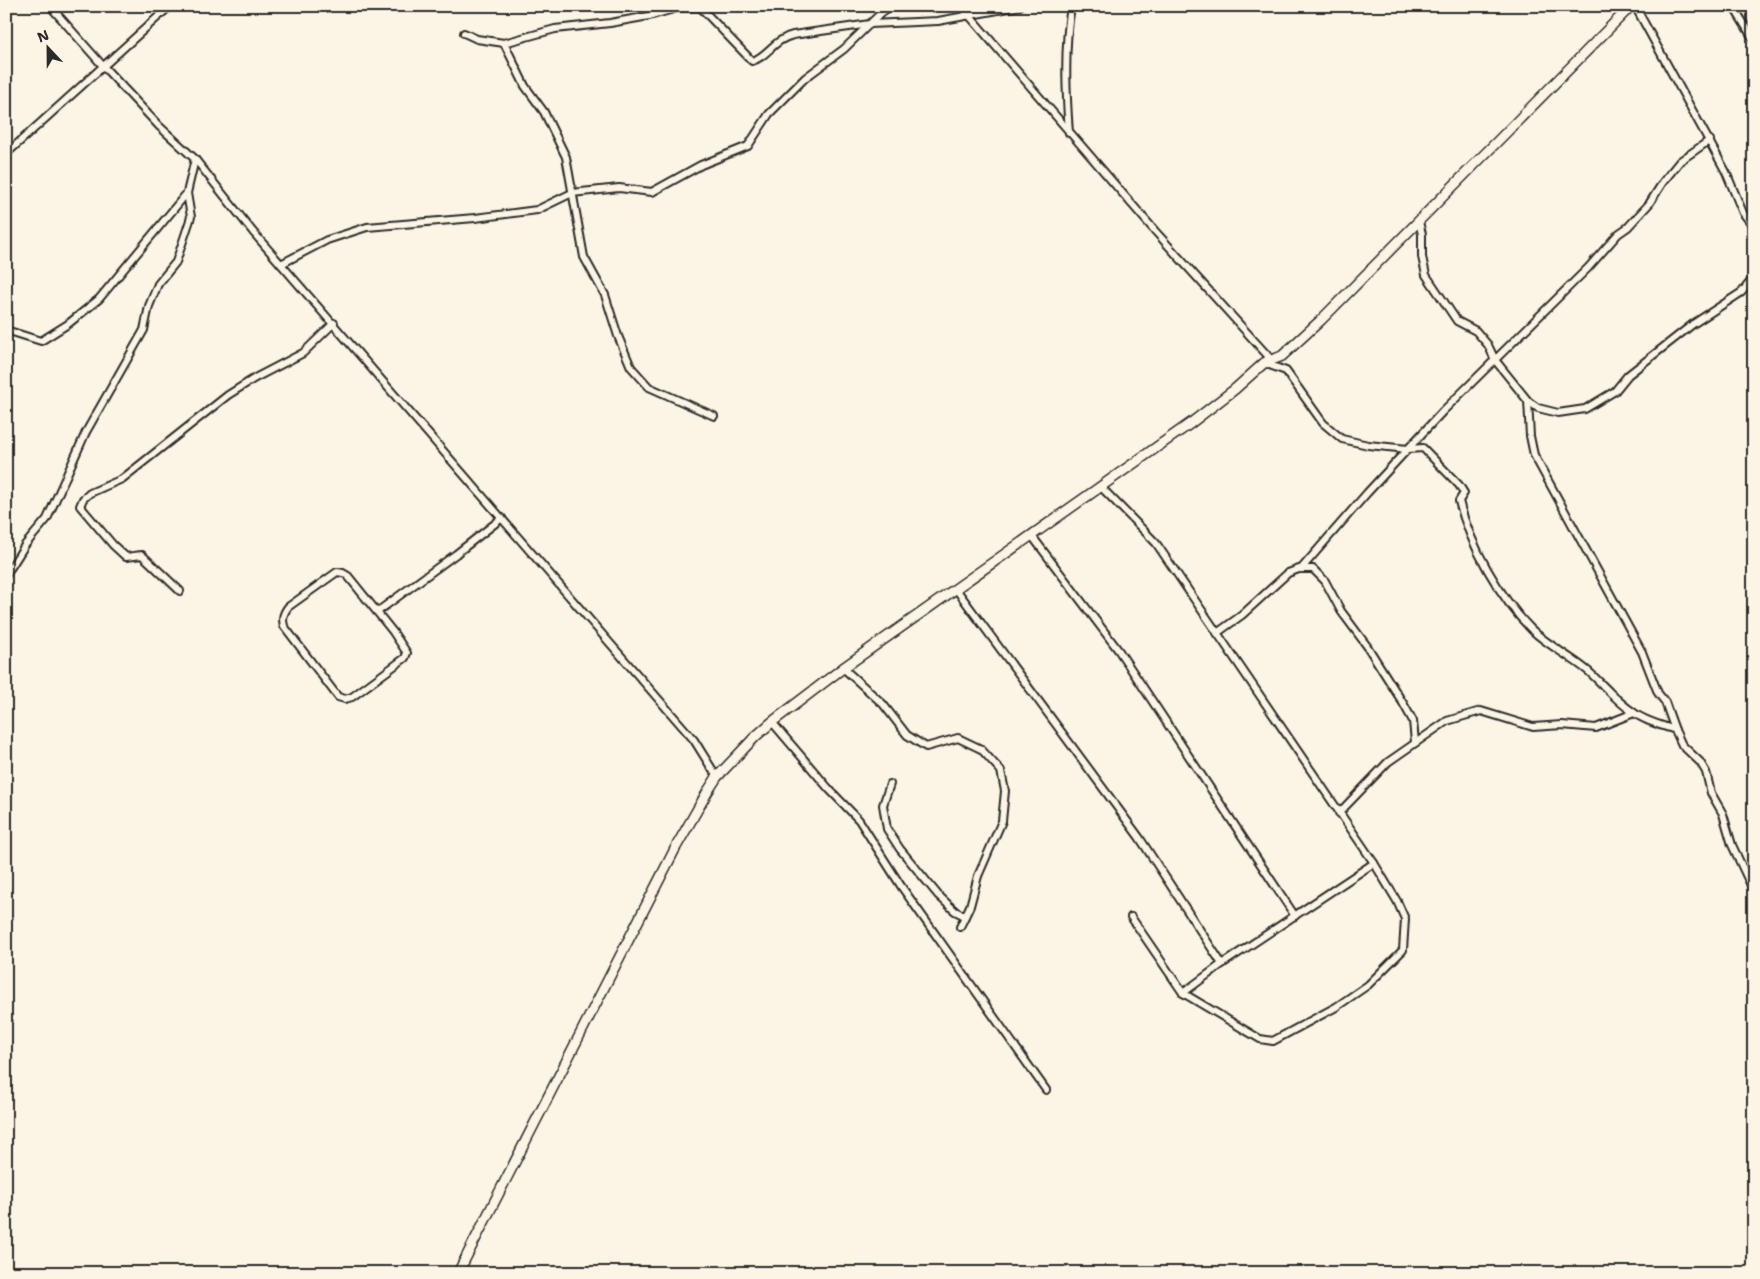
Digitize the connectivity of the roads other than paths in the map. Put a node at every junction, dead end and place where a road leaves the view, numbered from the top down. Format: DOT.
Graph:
graph roads {
  1 [pos="50,6"];
  2 [pos="170,6"];
  3 [pos="891,6"];
  4 [pos="961,6"];
  5 [pos="1020,6"];
  6 [pos="1071,6"];
  7 [pos="1631,6"];
  8 [pos="1635,6"];
  9 [pos="1732,6"];
  10 [pos="970,16"];
  11 [pos="870,24"];
  12 [pos="464,33"];
  13 [pos="1754,40"];
  14 [pos="504,43"];
  15 [pos="103,66"];
  16 [pos="1070,133"];
  17 [pos="1710,140"];
  18 [pos="6,154"];
  19 [pos="195,159"];
  20 [pos="187,192"];
  21 [pos="572,193"];
  22 [pos="1419,222"];
  23 [pos="1754,227"];
  24 [pos="281,264"];
  25 [pos="1754,277"];
  26 [pos="334,323"];
  27 [pos="6,330"];
  28 [pos="1495,360"];
  29 [pos="1264,363"];
  30 [pos="1528,401"];
  31 [pos="714,416"];
  32 [pos="1408,449"];
  33 [pos="1101,487"];
  34 [pos="502,518"];
  35 [pos="1032,536"];
  36 [pos="1301,569"];
  37 [pos="6,575"];
  38 [pos="956,590"];
  39 [pos="180,591"];
  40 [pos="377,612"];
  41 [pos="1217,634"];
  42 [pos="842,668"];
  43 [pos="1634,713"];
  44 [pos="772,722"];
  45 [pos="1675,730"];
  46 [pos="1415,742"];
  47 [pos="717,777"];
  48 [pos="890,784"];
  49 [pos="1339,813"];
  50 [pos="1374,863"];
  51 [pos="1754,892"];
  52 [pos="965,916"];
  53 [pos="1131,916"];
  54 [pos="1295,916"];
  55 [pos="960,927"];
  56 [pos="1222,964"];
  57 [pos="1183,993"];
  58 [pos="1046,1090"];
  59 [pos="458,1273"];
  1 -- 15 [label="street"];
  2 -- 15 [label="street"];
  3 -- 11 [label="street"];
  4 -- 10 [label="street"];
  5 -- 10 [label="street"];
  6 -- 16 [label="street"];
  7 -- 22 [label="main road"];
  8 -- 17 [label="street"];
  9 -- 13 [label="street"];
  10 -- 11 [label="street"];
  10 -- 16 [label="street"];
  11 -- 14 [label="street"];
  11 -- 21 [label="street"];
  12 -- 14 [label="street"];
  14 -- 21 [label="street"];
  15 -- 18 [label="street"];
  15 -- 19 [label="street"];
  16 -- 29 [label="street"];
  17 -- 23 [label="street"];
  17 -- 28 [label="street"];
  19 -- 20 [label="street"];
  19 -- 24 [label="street"];
  20 -- 27 [label="street"];
  20 -- 37 [label="street"];
  21 -- 24 [label="street"];
  21 -- 31 [label="street"];
  22 -- 28 [label="street"];
  22 -- 29 [label="main road"];
  24 -- 26 [label="street"];
  25 -- 30 [label="street"];
  26 -- 34 [label="street"];
  26 -- 39 [label="street"];
  28 -- 30 [label="street"];
  28 -- 32 [label="street"];
  29 -- 32 [label="street"];
  29 -- 33 [label="main road"];
  30 -- 45 [label="street"];
  32 -- 36 [label="street"];
  32 -- 43 [label="street"];
  33 -- 35 [label="main road"];
  33 -- 41 [label="street"];
  34 -- 40 [label="street"];
  34 -- 47 [label="street"];
  35 -- 38 [label="main road"];
  35 -- 54 [label="street"];
  36 -- 41 [label="street"];
  36 -- 46 [label="street"];
  38 -- 42 [label="main road"];
  38 -- 56 [label="street"];
  40 -- 40 [label="street"];
  41 -- 49 [label="street"];
  42 -- 44 [label="main road"];
  42 -- 52 [label="street"];
  43 -- 45 [label="street"];
  43 -- 46 [label="street"];
  44 -- 47 [label="main road"];
  44 -- 58 [label="street"];
  45 -- 51 [label="street"];
  46 -- 49 [label="street"];
  47 -- 59 [label="main road"];
  48 -- 52 [label="street"];
  49 -- 50 [label="street"];
  50 -- 54 [label="street"];
  50 -- 57 [label="street"];
  52 -- 55 [label="street"];
  53 -- 57 [label="street"];
  54 -- 56 [label="street"];
  56 -- 57 [label="street"];
}
